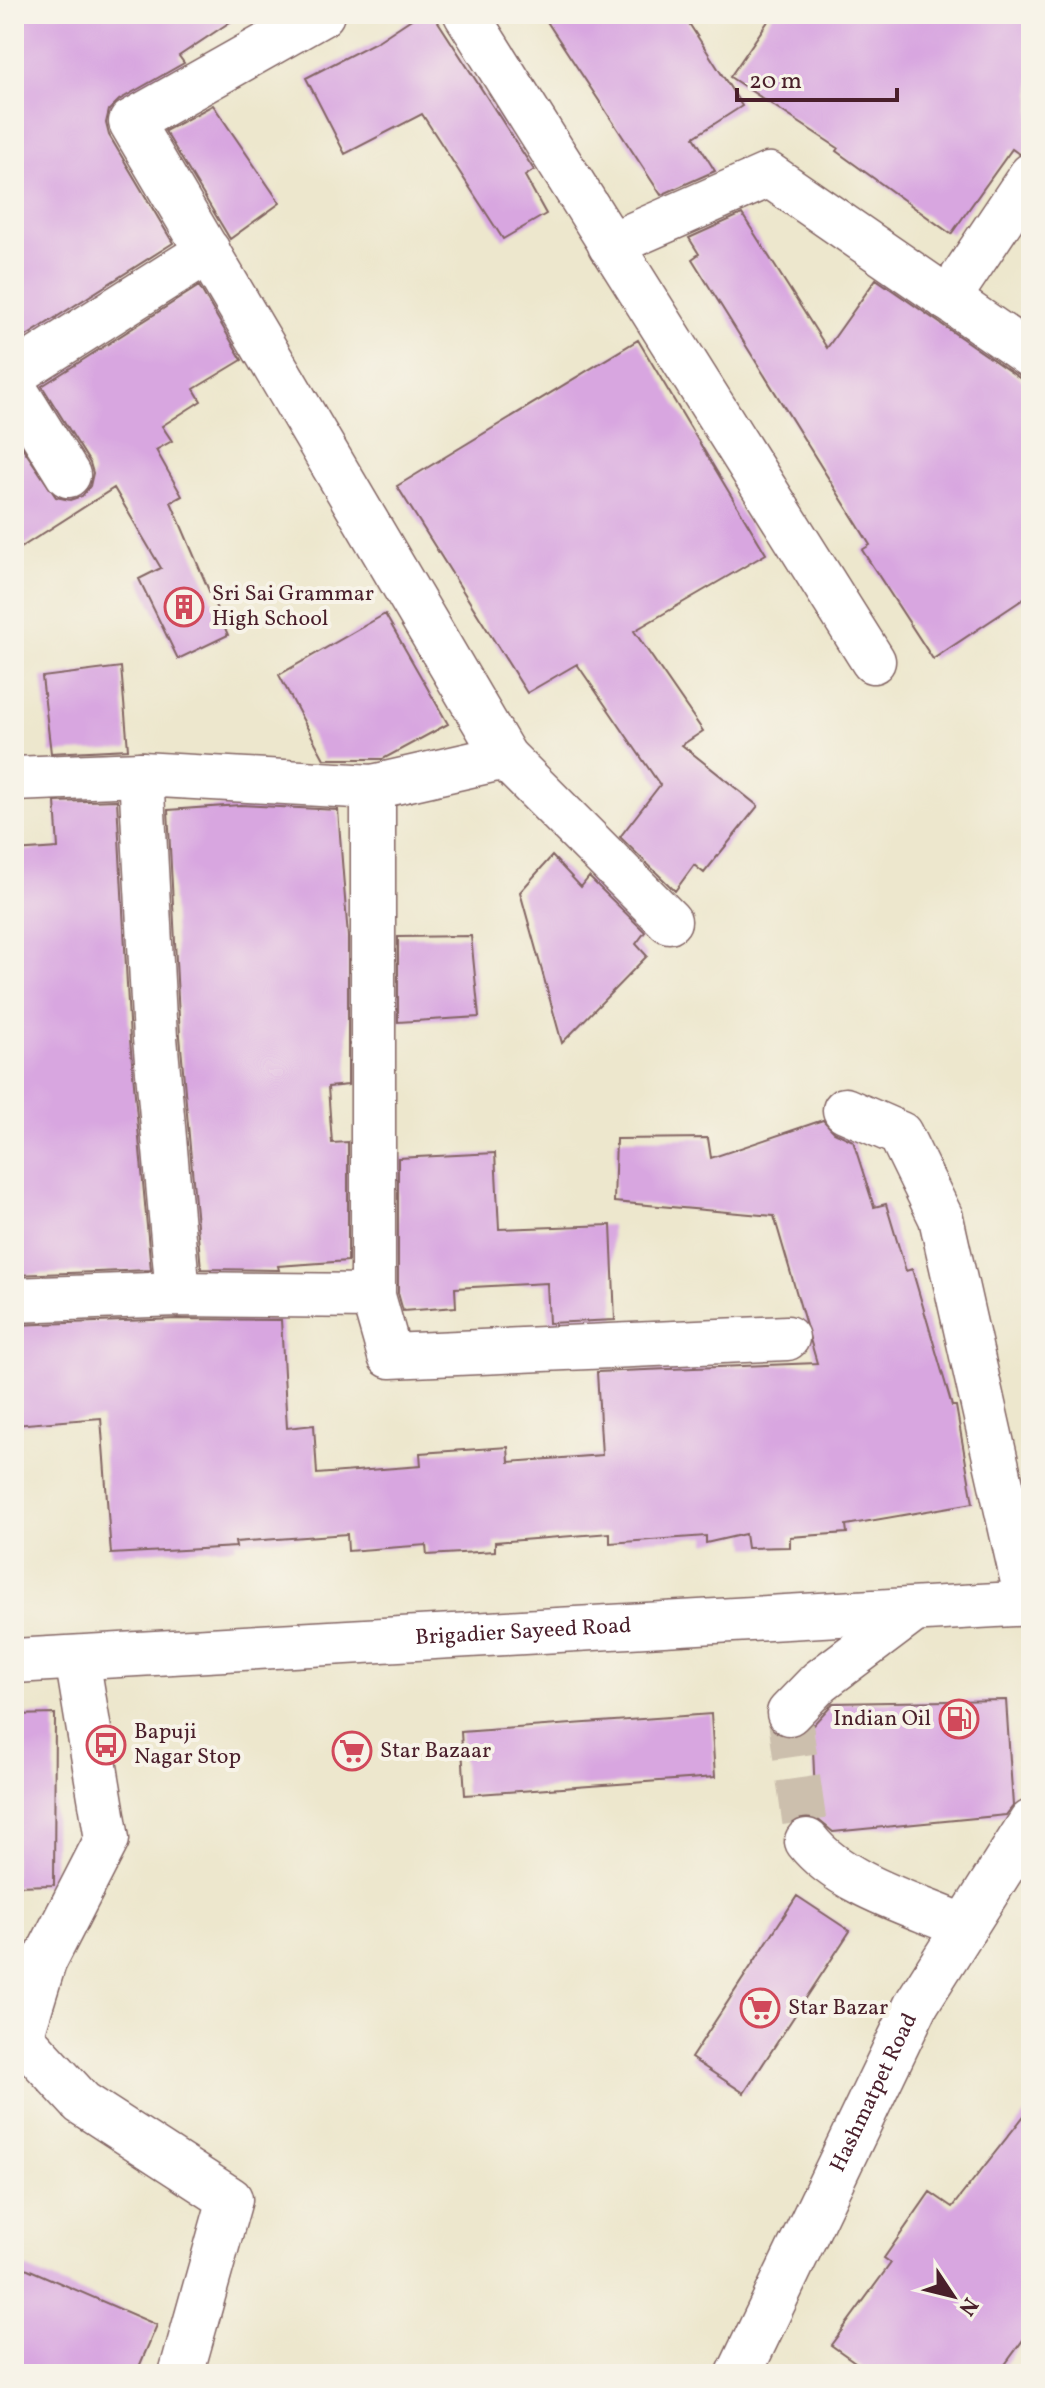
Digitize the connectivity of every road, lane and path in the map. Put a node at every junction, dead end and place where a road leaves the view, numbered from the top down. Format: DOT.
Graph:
graph roads {
  1 [pos="322,14"];
  2 [pos="466,14"];
  3 [pos="1031,175"];
  4 [pos="610,245"];
  5 [pos="208,251"];
  6 [pos="948,299"];
  7 [pos="1031,356"];
  8 [pos="14,374"];
  9 [pos="14,388"];
  10 [pos="68,475"];
  11 [pos="873,661"];
  12 [pos="505,757"];
  13 [pos="141,774"];
  14 [pos="14,779"];
  15 [pos="373,787"];
  16 [pos="669,921"];
  17 [pos="845,1110"];
  18 [pos="178,1294"];
  19 [pos="373,1296"];
  20 [pos="14,1300"];
  21 [pos="787,1338"];
  22 [pos="1030,1604"];
  23 [pos="913,1611"];
  24 [pos="77,1658"];
  25 [pos="14,1661"];
  26 [pos="789,1713"];
  27 [pos="1031,1822"];
  28 [pos="807,1841"];
  29 [pos="965,1927"];
  30 [pos="181,2374"];
  31 [pos="739,2374"];
  1 -- 5 [label="street"];
  2 -- 4 [label="street"];
  3 -- 6 [label="street"];
  4 -- 6 [label="street"];
  4 -- 11 [label="street"];
  5 -- 8 [label="street"];
  5 -- 12 [label="street"];
  6 -- 7 [label="street"];
  9 -- 10 [label="street"];
  12 -- 15 [label="street"];
  12 -- 16 [label="street"];
  13 -- 14 [label="street"];
  13 -- 15 [label="street"];
  13 -- 18 [label="street"];
  15 -- 19 [label="street"];
  17 -- 22 [label="street"];
  18 -- 19 [label="street"];
  18 -- 20 [label="street"];
  19 -- 21 [label="street"];
  22 -- 23 [label="street, Brigadier Sayeed Road"];
  23 -- 24 [label="street, Brigadier Sayeed Road"];
  23 -- 26 [label="street"];
  24 -- 25 [label="street, Brigadier Sayeed Road"];
  24 -- 30 [label="street"];
  27 -- 29 [label="street, Hashmatpet Road"];
  28 -- 29 [label="street"];
  29 -- 31 [label="street, Hashmatpet Road"];
}
